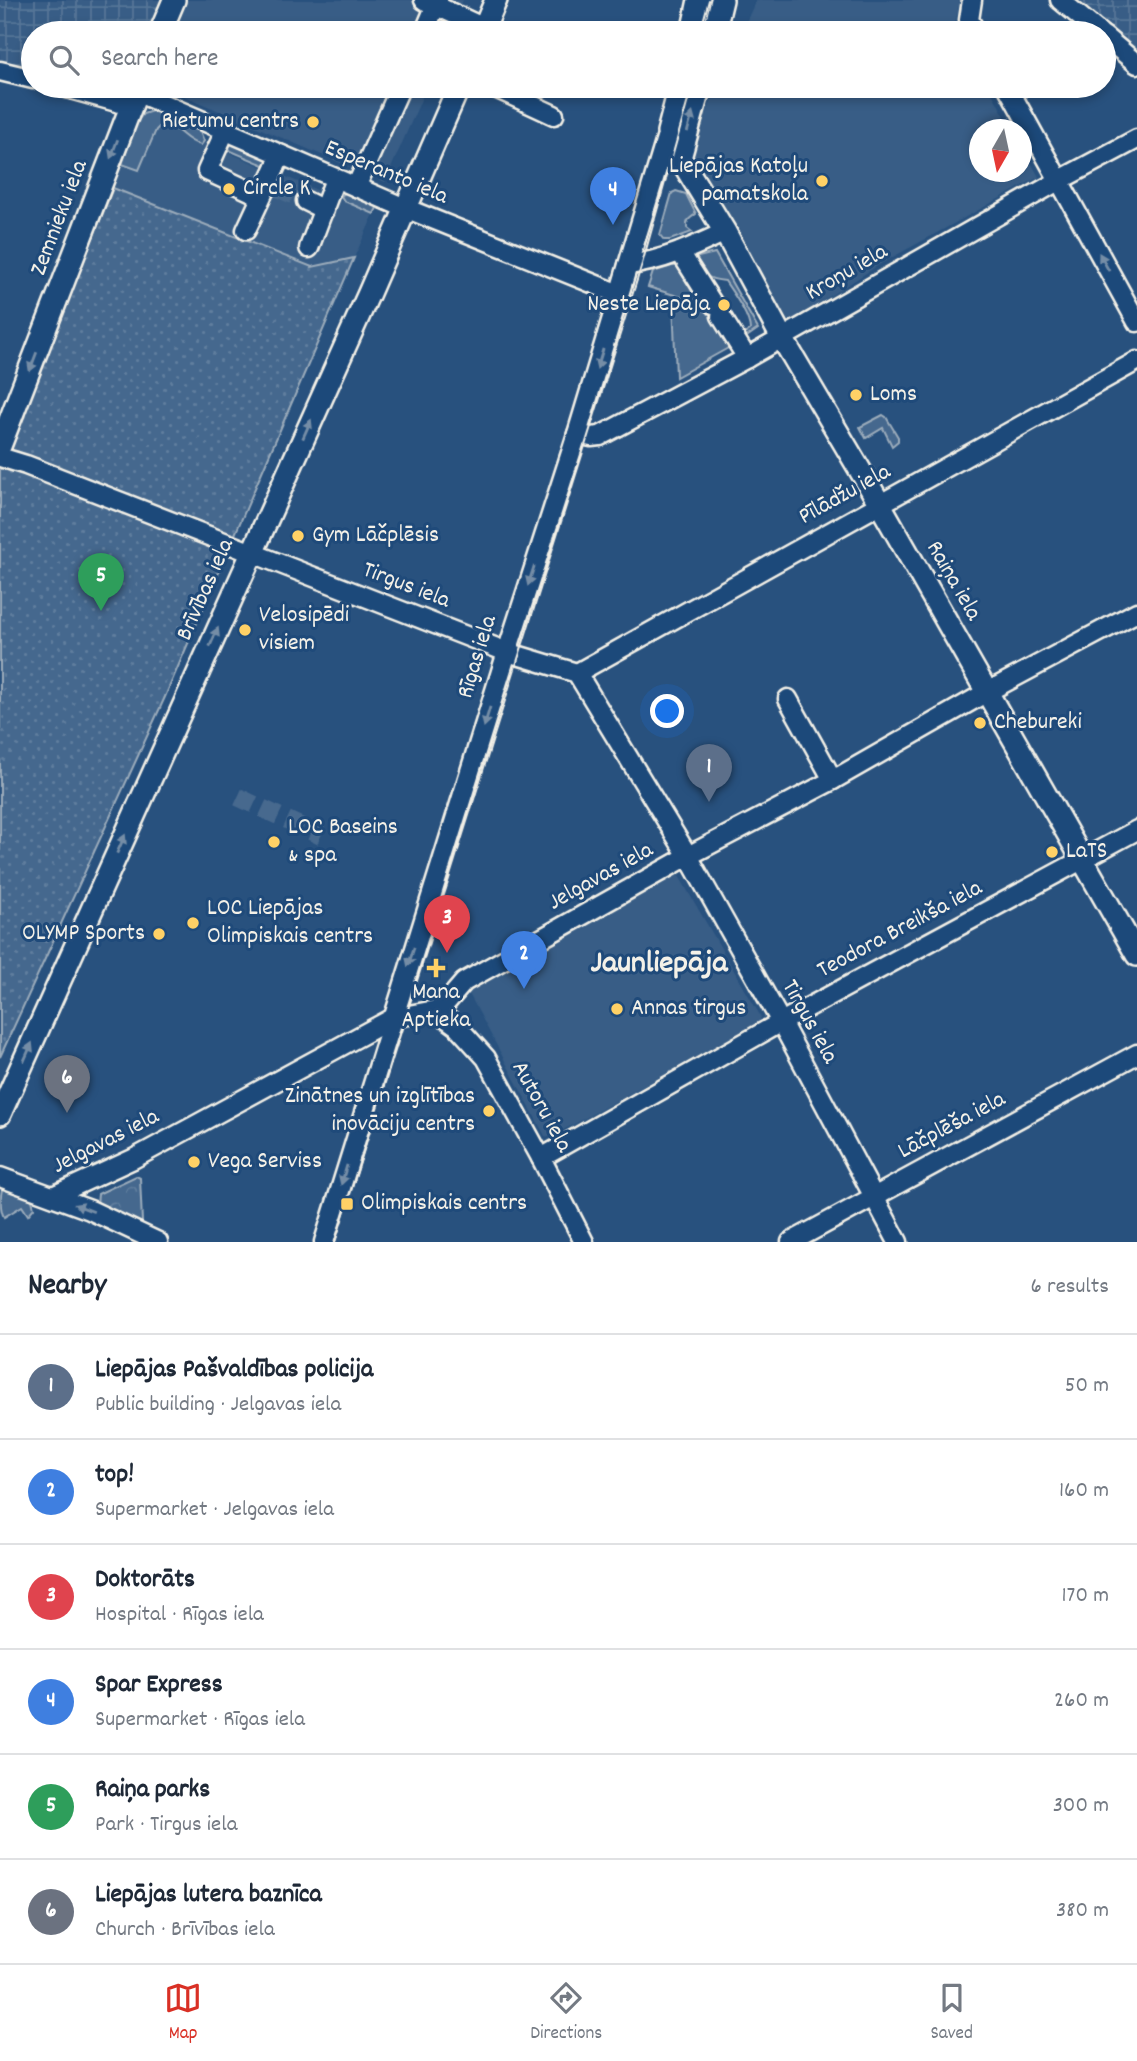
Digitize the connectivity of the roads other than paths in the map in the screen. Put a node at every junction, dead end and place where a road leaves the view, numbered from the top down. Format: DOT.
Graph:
graph roads {
  1 [pos="174,0"];
  2 [pos="496,0"];
  3 [pos="699,0"];
  4 [pos="722,0"];
  5 [pos="972,0"];
  6 [pos="1060,0"];
  7 [pos="433,2"];
  8 [pos="165,21"];
  9 [pos="427,21"];
  10 [pos="466,21"];
  11 [pos="487,21"];
  12 [pos="695,21"];
  13 [pos="717,21"];
  14 [pos="970,21"];
  15 [pos="1085,21"];
  16 [pos="1116,47"];
  17 [pos="1137,64"];
  18 [pos="0,71"];
  19 [pos="21,76"];
  20 [pos="134,98"];
  21 [pos="142,98"];
  22 [pos="396,98"];
  23 [pos="454,98"];
  24 [pos="517,98"];
  25 [pos="677,98"];
  26 [pos="697,98"];
  27 [pos="1014,98"];
  28 [pos="554,115"];
  29 [pos="225,131"];
  30 [pos="668,132"];
  31 [pos="1137,139"];
  32 [pos="281,155"];
  33 [pos="680,158"];
  34 [pos="335,179"];
  35 [pos="1060,180"];
  36 [pos="356,187"];
  37 [pos="269,189"];
  38 [pos="306,201"];
  39 [pos="405,208"];
  40 [pos="324,210"];
  41 [pos="246,230"];
  42 [pos="724,232"];
  43 [pos="309,248"];
  44 [pos="680,252"];
  45 [pos="628,265"];
  46 [pos="619,294"];
  47 [pos="1137,322"];
  48 [pos="782,338"];
  49 [pos="747,358"];
  50 [pos="1137,361"];
  51 [pos="577,433"];
  52 [pos="0,446"];
  53 [pos="0,457"];
  54 [pos="879,504"];
  55 [pos="252,553"];
  56 [pos="1137,612"];
  57 [pos="507,652"];
  58 [pos="577,673"];
  59 [pos="987,692"];
  60 [pos="788,699"];
  61 [pos="833,780"];
  62 [pos="1137,830"];
  63 [pos="688,856"];
  64 [pos="1082,860"];
  65 [pos="1137,955"];
  66 [pos="435,1010"];
  67 [pos="393,1018"];
  68 [pos="781,1022"];
  69 [pos="1137,1054"];
  70 [pos="0,1114"];
  71 [pos="541,1158"];
  72 [pos="0,1177"];
  73 [pos="53,1196"];
  74 [pos="874,1196"];
  75 [pos="158,1242"];
  76 [pos="324,1242"];
  77 [pos="584,1242"];
  78 [pos="791,1242"];
  79 [pos="898,1242"];
  1 -- 8 [label="main road"];
  2 -- 11 [label="main road"];
  3 -- 12 [label="main road"];
  4 -- 13 [label="main road"];
  5 -- 14 [label="street"];
  6 -- 15 [label="street"];
  7 -- 9 [label="street"];
  7 -- 10 [label="street"];
  16 -- 17 [label="street"];
  18 -- 19 [label="street"];
  20 -- 52 [label="main road, Zemnieku iela, one-way"];
  21 -- 29 [label="street, Esperanto iela"];
  22 -- 36 [label="street"];
  23 -- 39 [label="main road, Brīvības iela"];
  24 -- 28 [label="street"];
  25 -- 30 [label="main road, Rīgas iela"];
  33 -- 26 [label="main road, one-way"];
  27 -- 35 [label="street"];
  29 -- 32 [label="street, Esperanto iela"];
  29 -- 37 [label="street"];
  30 -- 33 [label="main road, Raiņa iela"];
  30 -- 45 [label="street, Rīgas iela"];
  31 -- 35 [label="street, Kroņu iela"];
  32 -- 34 [label="street, Esperanto iela"];
  32 -- 37 [label="street"];
  33 -- 42 [label="main road, Raiņa iela"];
  34 -- 36 [label="street, Esperanto iela"];
  34 -- 40 [label="street"];
  47 -- 35 [label="street, one-way"];
  35 -- 48 [label="street, Kroņu iela"];
  36 -- 39 [label="street, Esperanto iela"];
  37 -- 41 [label="street"];
  38 -- 40 [label="street"];
  39 -- 46 [label="street, Esperanto iela"];
  55 -- 39 [label="main road, Brīvības iela, one-way"];
  40 -- 43 [label="street"];
  42 -- 44 [label="street"];
  42 -- 48 [label="main road, Raiņa iela"];
  44 -- 45 [label="street"];
  44 -- 49 [label="street"];
  45 -- 46 [label="street, Rīgas iela"];
  46 -- 51 [label="street, Rīgas iela, one-way"];
  48 -- 49 [label="street, Kroņu iela"];
  48 -- 54 [label="main road, Raiņa iela"];
  49 -- 51 [label="street, Kroņu iela"];
  50 -- 54 [label="street, Pīlādžu iela"];
  51 -- 57 [label="street, Rīgas iela, one-way"];
  53 -- 55 [label="street, Tirgus iela"];
  54 -- 58 [label="street, Pīlādžu iela"];
  54 -- 59 [label="main road, Raiņa iela"];
  55 -- 57 [label="street, Tirgus iela"];
  70 -- 55 [label="main road, Brīvības iela, one-way"];
  56 -- 59 [label="street, Jelgavas iela"];
  57 -- 58 [label="street, Tirgus iela"];
  57 -- 67 [label="street, Rīgas iela, one-way"];
  58 -- 63 [label="street, Tirgus iela"];
  59 -- 61 [label="street, Jelgavas iela"];
  59 -- 64 [label="main road, Raiņa iela"];
  60 -- 61 [label="street"];
  61 -- 63 [label="street, Jelgavas iela"];
  62 -- 64 [label="street, Teodora Breikša iela"];
  63 -- 66 [label="street, Jelgavas iela"];
  63 -- 68 [label="street, Tirgus iela"];
  64 -- 65 [label="main road, Raiņa iela"];
  64 -- 68 [label="street, Teodora Breikša iela"];
  66 -- 67 [label="street, Jelgavas iela"];
  66 -- 71 [label="street, Autoru iela"];
  67 -- 73 [label="street, Jelgavas iela"];
  67 -- 76 [label="street, Rīgas iela, one-way"];
  68 -- 71 [label="street, Teodora Breikša iela"];
  68 -- 74 [label="street, Tirgus iela"];
  69 -- 74 [label="street, Lāčplēša iela"];
  71 -- 77 [label="street, Autoru iela"];
  72 -- 73 [label="street"];
  75 -- 73 [label="street, one-way"];
  74 -- 78 [label="street, Lāčplēša iela"];
  74 -- 79 [label="street, Tirgus iela"];
}
